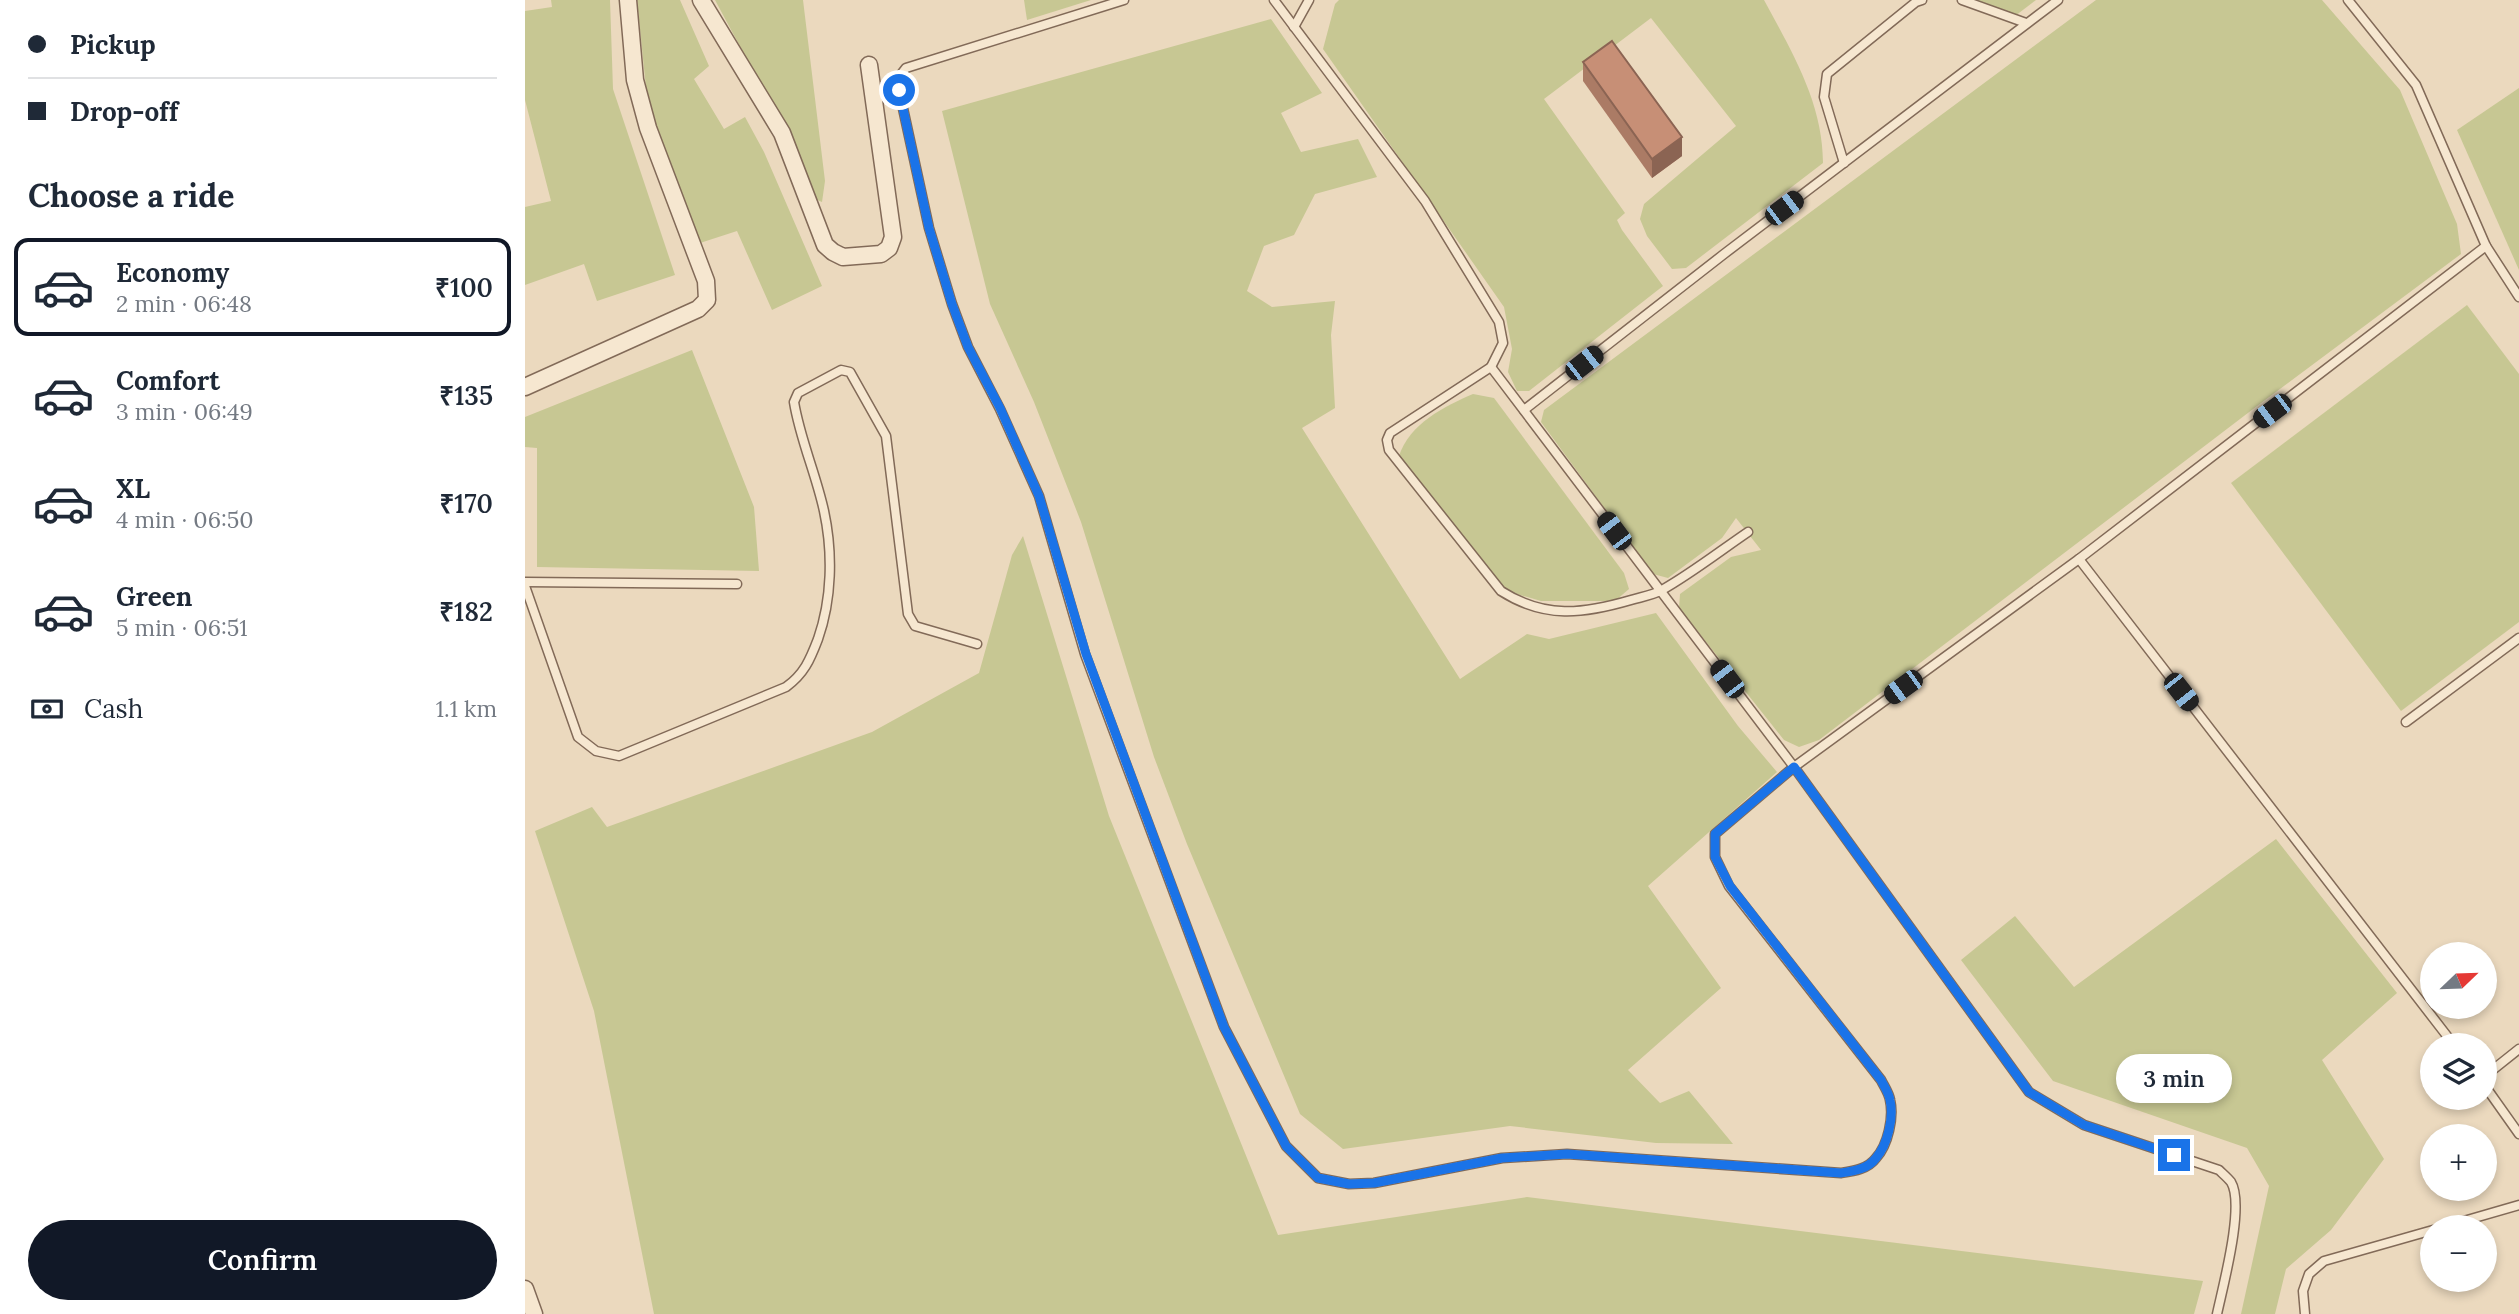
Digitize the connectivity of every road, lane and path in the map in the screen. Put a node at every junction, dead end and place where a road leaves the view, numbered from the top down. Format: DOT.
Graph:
graph roads {
  1 [pos="628,0"];
  2 [pos="701,0"];
  3 [pos="1124,0"];
  4 [pos="1274,0"];
  5 [pos="1309,0"];
  6 [pos="1921,0"];
  7 [pos="1962,0"];
  8 [pos="2058,0"];
  9 [pos="2348,0"];
  10 [pos="2026,23"];
  11 [pos="1294,27"];
  12 [pos="869,65"];
  13 [pos="1844,163"];
  14 [pos="2486,247"];
  15 [pos="2519,297"];
  16 [pos="1491,367"];
  17 [pos="525,387"];
  18 [pos="1524,410"];
  19 [pos="1748,532"];
  20 [pos="2079,559"];
  21 [pos="525,584"];
  22 [pos="737,584"];
  23 [pos="1660,592"];
  24 [pos="2519,638"];
  25 [pos="977,644"];
  26 [pos="2406,722"];
  27 [pos="1794,767"];
  28 [pos="2445,1033"];
  29 [pos="2519,1049"];
  30 [pos="2497,1066"];
  31 [pos="2497,1103"];
  32 [pos="2519,1134"];
  33 [pos="2519,1205"];
  34 [pos="2484,1215"];
  35 [pos="2420,1234"];
  36 [pos="525,1289"];
  37 [pos="534,1314"];
  38 [pos="2217,1314"];
  39 [pos="2305,1314"];
  1 -- 17 [label="street"];
  2 -- 12 [label="street"];
  3 -- 27 [label="lane"];
  4 -- 11 [label="lane"];
  5 -- 11 [label="lane"];
  6 -- 13 [label="lane"];
  7 -- 10 [label="lane"];
  8 -- 10 [label="lane"];
  9 -- 14 [label="lane"];
  10 -- 13 [label="lane"];
  11 -- 16 [label="lane"];
  13 -- 18 [label="lane"];
  14 -- 15 [label="lane"];
  14 -- 20 [label="lane"];
  16 -- 18 [label="lane"];
  16 -- 23 [label="lane"];
  18 -- 23 [label="lane"];
  19 -- 23 [label="lane"];
  20 -- 27 [label="lane"];
  20 -- 28 [label="lane"];
  21 -- 22 [label="lane"];
  21 -- 25 [label="lane"];
  23 -- 27 [label="lane"];
  24 -- 26 [label="lane"];
  27 -- 38 [label="lane"];
  29 -- 30 [label="lane"];
  31 -- 32 [label="lane"];
  33 -- 34 [label="lane"];
  35 -- 39 [label="lane"];
  36 -- 37 [label="street"];
}
